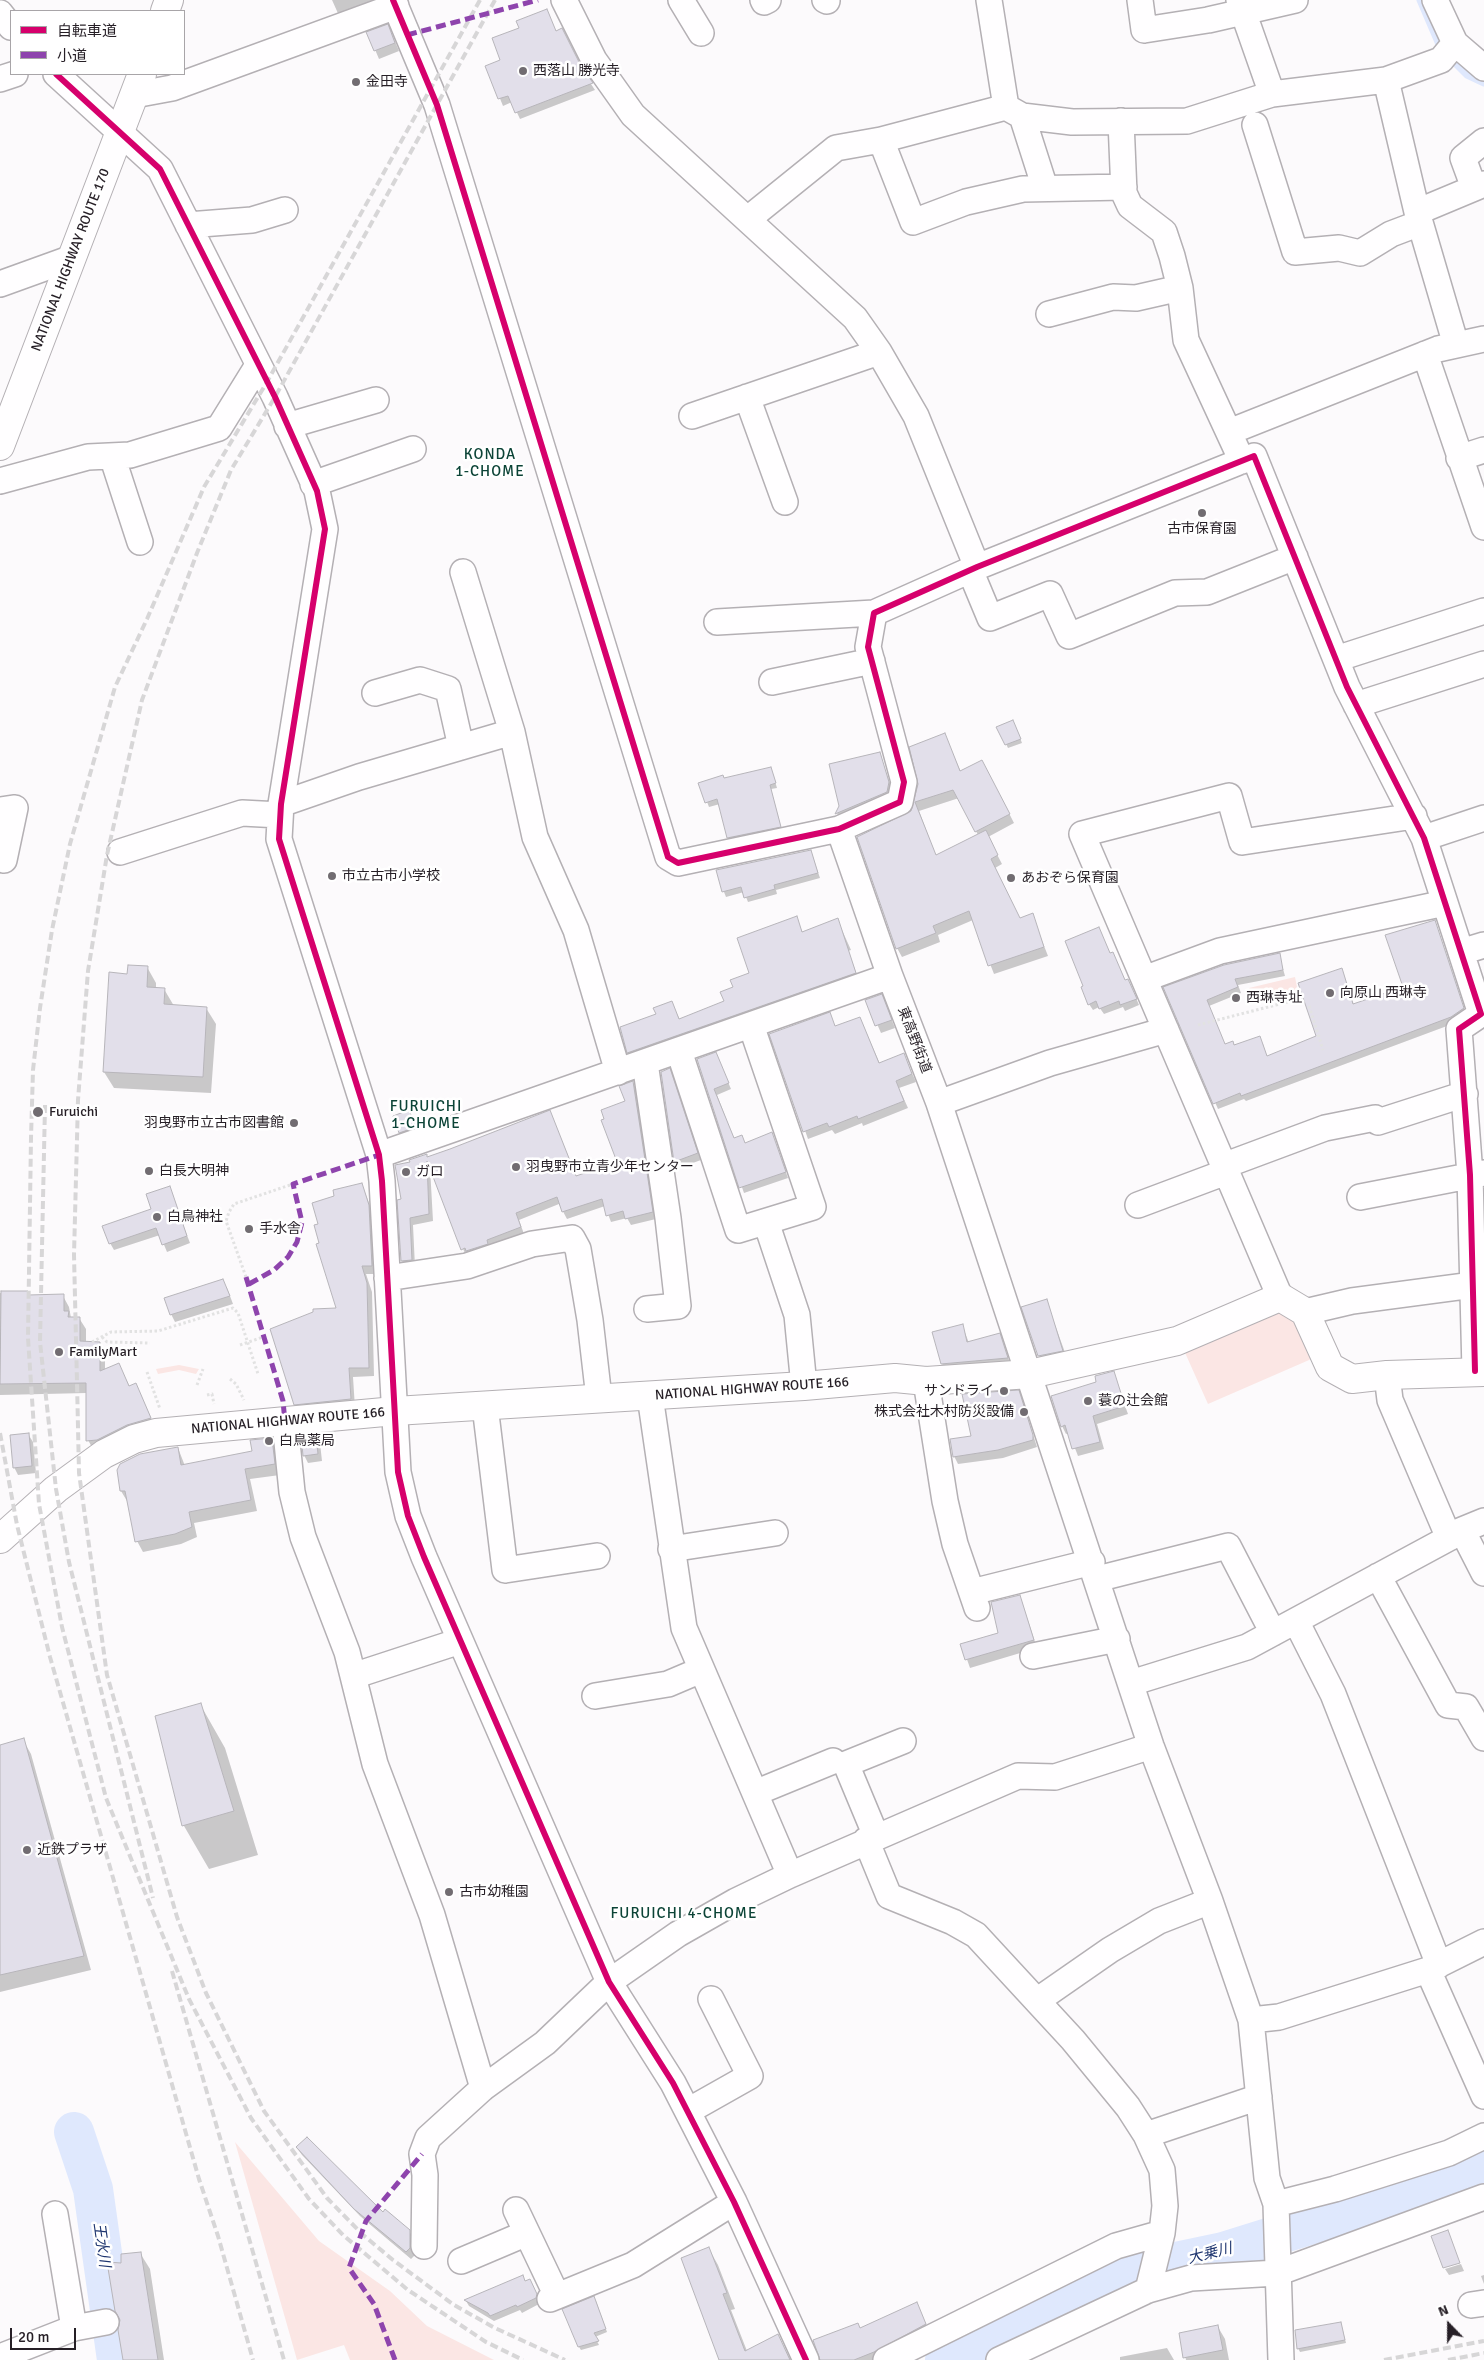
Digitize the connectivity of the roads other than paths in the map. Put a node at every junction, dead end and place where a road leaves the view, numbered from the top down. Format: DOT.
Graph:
graph roads {
  1 [pos="564,0"];
  2 [pos="681,0"];
  3 [pos="763,0"];
  4 [pos="768,0"];
  5 [pos="989,0"];
  6 [pos="1140,0"];
  7 [pos="1295,0"];
  8 [pos="1435,0"];
  9 [pos="394,3"];
  10 [pos="1241,6"];
  11 [pos="0,13"];
  12 [pos="10,26"];
  13 [pos="701,34"];
  14 [pos="1455,43"];
  15 [pos="1484,68"];
  16 [pos="12,75"];
  17 [pos="57,75"];
  18 [pos="0,79"];
  19 [pos="1386,80"];
  20 [pos="138,85"];
  21 [pos="1272,94"];
  22 [pos="1014,111"];
  23 [pos="1122,121"];
  24 [pos="1255,125"];
  25 [pos="120,130"];
  26 [pos="881,140"];
  27 [pos="1484,141"];
  28 [pos="1479,186"];
  29 [pos="1124,187"];
  30 [pos="1045,188"];
  31 [pos="285,210"];
  32 [pos="1419,217"];
  33 [pos="748,219"];
  34 [pos="188,225"];
  35 [pos="72,258"];
  36 [pos="0,284"];
  37 [pos="1180,288"];
  38 [pos="1049,314"];
  39 [pos="1484,339"];
  40 [pos="1456,345"];
  41 [pos="878,352"];
  42 [pos="1425,354"];
  43 [pos="258,365"];
  44 [pos="747,397"];
  45 [pos="376,400"];
  46 [pos="692,416"];
  47 [pos="288,426"];
  48 [pos="1229,432"];
  49 [pos="0,446"];
  50 [pos="413,449"];
  51 [pos="1484,450"];
  52 [pos="112,456"];
  53 [pos="1458,458"];
  54 [pos="1242,460"];
  55 [pos="0,481"];
  56 [pos="313,484"];
  57 [pos="785,502"];
  58 [pos="1484,527"];
  59 [pos="140,542"];
  60 [pos="1295,557"];
  61 [pos="973,568"];
  62 [pos="463,572"];
  63 [pos="1484,611"];
  64 [pos="874,613"];
  65 [pos="717,622"];
  66 [pos="1336,659"];
  67 [pos="872,661"];
  68 [pos="1484,664"];
  69 [pos="772,682"];
  70 [pos="376,692"];
  71 [pos="1356,705"];
  72 [pos="512,732"];
  73 [pos="461,747"];
  74 [pos="0,810"];
  75 [pos="281,810"];
  76 [pos="1484,818"];
  77 [pos="1419,827"];
  78 [pos="838,829"];
  79 [pos="120,852"];
  80 [pos="4,860"];
  81 [pos="1445,903"];
  82 [pos="1472,949"];
  83 [pos="890,976"];
  84 [pos="1144,979"];
  85 [pos="1483,1013"];
  86 [pos="751,1025"];
  87 [pos="1166,1030"];
  88 [pos="679,1051"];
  89 [pos="645,1063"];
  90 [pos="618,1072"];
  91 [pos="1465,1094"];
  92 [pos="939,1103"];
  93 [pos="379,1155"];
  94 [pos="1225,1169"];
  95 [pos="1477,1174"];
  96 [pos="1360,1197"];
  97 [pos="1138,1205"];
  98 [pos="766,1222"];
  99 [pos="387,1278"];
  100 [pos="1473,1285"];
  101 [pos="1280,1297"];
  102 [pos="647,1309"];
  103 [pos="1305,1312"];
  104 [pos="1479,1371"];
  105 [pos="1030,1374"];
  106 [pos="1388,1375"];
  107 [pos="926,1381"];
  108 [pos="804,1386"];
  109 [pos="650,1396"];
  110 [pos="599,1398"];
  111 [pos="485,1406"];
  112 [pos="395,1411"];
  113 [pos="285,1422"];
  114 [pos="1465,1530"];
  115 [pos="775,1533"];
  116 [pos="0,1539"];
  117 [pos="671,1549"];
  118 [pos="597,1556"];
  119 [pos="1094,1571"];
  120 [pos="1484,1573"];
  121 [pos="1378,1576"];
  122 [pos="1296,1621"];
  123 [pos="1273,1633"];
  124 [pos="1117,1639"];
  125 [pos="460,1641"];
  126 [pos="1033,1656"];
  127 [pos="701,1670"];
  128 [pos="353,1676"];
  129 [pos="1131,1683"];
  130 [pos="595,1696"];
  131 [pos="1484,1738"];
  132 [pos="903,1741"];
  133 [pos="1151,1746"];
  134 [pos="833,1760"];
  135 [pos="755,1793"];
  136 [pos="871,1838"];
  137 [pos="790,1875"];
  138 [pos="1210,1901"];
  139 [pos="1484,1942"];
  140 [pos="1433,1968"];
  141 [pos="609,1982"];
  142 [pos="711,1999"];
  143 [pos="1038,2000"];
  144 [pos="1251,2020"];
  145 [pos="483,2088"];
  146 [pos="1484,2096"];
  147 [pos="1259,2098"];
  148 [pos="688,2111"];
  149 [pos="1146,2135"];
  150 [pos="1484,2136"];
  151 [pos="1484,2197"];
  152 [pos="734,2202"];
  153 [pos="516,2210"];
  154 [pos="1276,2210"];
  155 [pos="54,2214"];
  156 [pos="527,2233"];
  157 [pos="1161,2236"];
  158 [pos="424,2246"];
  159 [pos="461,2261"];
  160 [pos="1277,2266"];
  161 [pos="1149,2286"];
  162 [pos="106,2322"];
  163 [pos="74,2328"];
  164 [pos="0,2357"];
  165 [pos="806,2360"];
  166 [pos="886,2360"];
  167 [pos="998,2360"];
  168 [pos="1281,2360"];
  1 -- 33 [label="street"];
  2 -- 13 [label="street"];
  3 -- 4 [label="street"];
  5 -- 22 [label="street"];
  6 -- 10 [label="street"];
  7 -- 10 [label="street"];
  8 -- 14 [label="street"];
  9 -- 20 [label="street"];
  9 -- 78 [label="street"];
  10 -- 21 [label="street"];
  11 -- 12 [label="street"];
  14 -- 15 [label="street"];
  14 -- 19 [label="street"];
  16 -- 18 [label="street"];
  17 -- 25 [label="street"];
  19 -- 21 [label="street"];
  19 -- 32 [label="street"];
  20 -- 25 [label="highway, NATIONAL HIGHWAY ROUTE 170"];
  21 -- 23 [label="street"];
  22 -- 23 [label="street"];
  22 -- 26 [label="street"];
  22 -- 30 [label="street"];
  23 -- 29 [label="street"];
  24 -- 32 [label="street"];
  25 -- 34 [label="street"];
  25 -- 35 [label="highway, NATIONAL HIGHWAY ROUTE 170"];
  26 -- 30 [label="street"];
  26 -- 33 [label="street"];
  27 -- 28 [label="street"];
  28 -- 32 [label="street"];
  29 -- 30 [label="street"];
  29 -- 37 [label="street"];
  31 -- 34 [label="street"];
  32 -- 40 [label="street"];
  33 -- 41 [label="street"];
  34 -- 43 [label="street"];
  35 -- 36 [label="street"];
  35 -- 49 [label="highway, NATIONAL HIGHWAY ROUTE 170"];
  37 -- 38 [label="street"];
  37 -- 48 [label="street"];
  39 -- 40 [label="street"];
  40 -- 42 [label="street"];
  41 -- 44 [label="street"];
  41 -- 61 [label="street"];
  42 -- 48 [label="street"];
  42 -- 53 [label="street"];
  43 -- 47 [label="street"];
  43 -- 52 [label="street"];
  44 -- 46 [label="street"];
  44 -- 57 [label="street"];
  45 -- 47 [label="street"];
  47 -- 56 [label="street"];
  48 -- 54 [label="street"];
  50 -- 56 [label="street"];
  51 -- 53 [label="street"];
  52 -- 55 [label="street"];
  52 -- 59 [label="street"];
  53 -- 58 [label="street"];
  54 -- 60 [label="street"];
  54 -- 61 [label="street"];
  56 -- 75 [label="street"];
  60 -- 61 [label="street"];
  60 -- 66 [label="street"];
  61 -- 64 [label="street"];
  62 -- 72 [label="street"];
  63 -- 66 [label="street"];
  64 -- 65 [label="street"];
  64 -- 67 [label="street"];
  66 -- 71 [label="street"];
  67 -- 69 [label="street"];
  67 -- 78 [label="street"];
  68 -- 71 [label="street"];
  70 -- 73 [label="street"];
  71 -- 77 [label="street"];
  72 -- 73 [label="street"];
  72 -- 90 [label="street"];
  73 -- 75 [label="street"];
  74 -- 80 [label="street"];
  75 -- 79 [label="street"];
  75 -- 93 [label="street"];
  76 -- 77 [label="street"];
  77 -- 81 [label="street"];
  77 -- 84 [label="street"];
  78 -- 83 [label="street, 東高野街道"];
  81 -- 82 [label="street"];
  81 -- 84 [label="street"];
  82 -- 85 [label="street"];
  83 -- 86 [label="street"];
  83 -- 92 [label="street, 東高野街道"];
  84 -- 87 [label="street"];
  85 -- 91 [label="street"];
  86 -- 88 [label="street"];
  86 -- 98 [label="street"];
  87 -- 92 [label="street"];
  87 -- 94 [label="street"];
  88 -- 89 [label="street"];
  88 -- 98 [label="street"];
  89 -- 90 [label="street"];
  89 -- 102 [label="street"];
  90 -- 93 [label="street"];
  91 -- 94 [label="street"];
  91 -- 95 [label="street"];
  92 -- 105 [label="street, 東高野街道"];
  93 -- 99 [label="street"];
  94 -- 97 [label="street"];
  94 -- 101 [label="street"];
  95 -- 96 [label="street"];
  95 -- 100 [label="street"];
  98 -- 108 [label="street"];
  99 -- 110 [label="street"];
  99 -- 112 [label="street"];
  100 -- 103 [label="street"];
  100 -- 104 [label="street"];
  101 -- 103 [label="highway"];
  101 -- 105 [label="highway, NATIONAL HIGHWAY ROUTE 166"];
  103 -- 106 [label="highway"];
  104 -- 106 [label="highway"];
  105 -- 107 [label="highway, NATIONAL HIGHWAY ROUTE 166"];
  105 -- 119 [label="street, 東高野街道"];
  106 -- 114 [label="street"];
  107 -- 108 [label="highway, NATIONAL HIGHWAY ROUTE 166"];
  107 -- 119 [label="street"];
  108 -- 109 [label="highway, NATIONAL HIGHWAY ROUTE 166"];
  109 -- 110 [label="highway, NATIONAL HIGHWAY ROUTE 166"];
  109 -- 117 [label="street"];
  110 -- 111 [label="highway, NATIONAL HIGHWAY ROUTE 166"];
  111 -- 112 [label="highway, NATIONAL HIGHWAY ROUTE 166"];
  111 -- 118 [label="street"];
  112 -- 113 [label="highway, NATIONAL HIGHWAY ROUTE 166"];
  112 -- 125 [label="street"];
  113 -- 116 [label="highway, NATIONAL HIGHWAY ROUTE 166"];
  113 -- 128 [label="street"];
  114 -- 120 [label="street"];
  114 -- 121 [label="street"];
  115 -- 117 [label="street"];
  117 -- 127 [label="street"];
  119 -- 123 [label="street"];
  119 -- 124 [label="street, 東高野街道"];
  121 -- 122 [label="street"];
  121 -- 131 [label="street"];
  122 -- 123 [label="street"];
  122 -- 140 [label="street"];
  123 -- 129 [label="street"];
  124 -- 126 [label="street"];
  124 -- 129 [label="street, 東高野街道"];
  125 -- 128 [label="street"];
  125 -- 141 [label="street"];
  127 -- 130 [label="street"];
  127 -- 135 [label="street"];
  128 -- 145 [label="street"];
  129 -- 133 [label="street, 東高野街道"];
  132 -- 136 [label="street"];
  133 -- 136 [label="street"];
  133 -- 138 [label="street, 東高野街道"];
  134 -- 135 [label="street"];
  135 -- 137 [label="street"];
  136 -- 137 [label="street"];
  136 -- 143 [label="street"];
  137 -- 141 [label="street"];
  138 -- 143 [label="street"];
  138 -- 144 [label="street, 東高野街道"];
  139 -- 140 [label="street"];
  140 -- 144 [label="street"];
  140 -- 146 [label="street"];
  141 -- 145 [label="street"];
  141 -- 148 [label="street"];
  142 -- 148 [label="street"];
  143 -- 149 [label="street"];
  144 -- 147 [label="street, 東高野街道"];
  145 -- 158 [label="street"];
  147 -- 149 [label="street"];
  147 -- 154 [label="street, 東高野街道"];
  148 -- 152 [label="street"];
  149 -- 157 [label="street"];
  150 -- 154 [label="street"];
  151 -- 160 [label="street"];
  152 -- 156 [label="street"];
  152 -- 165 [label="street"];
  153 -- 156 [label="street"];
  154 -- 160 [label="street, 東高野街道"];
  155 -- 163 [label="street"];
  156 -- 159 [label="street"];
  157 -- 161 [label="street"];
  157 -- 166 [label="street"];
  160 -- 161 [label="street"];
  160 -- 168 [label="street, 東高野街道"];
  161 -- 167 [label="street"];
  162 -- 163 [label="street"];
  163 -- 164 [label="street"];
}
